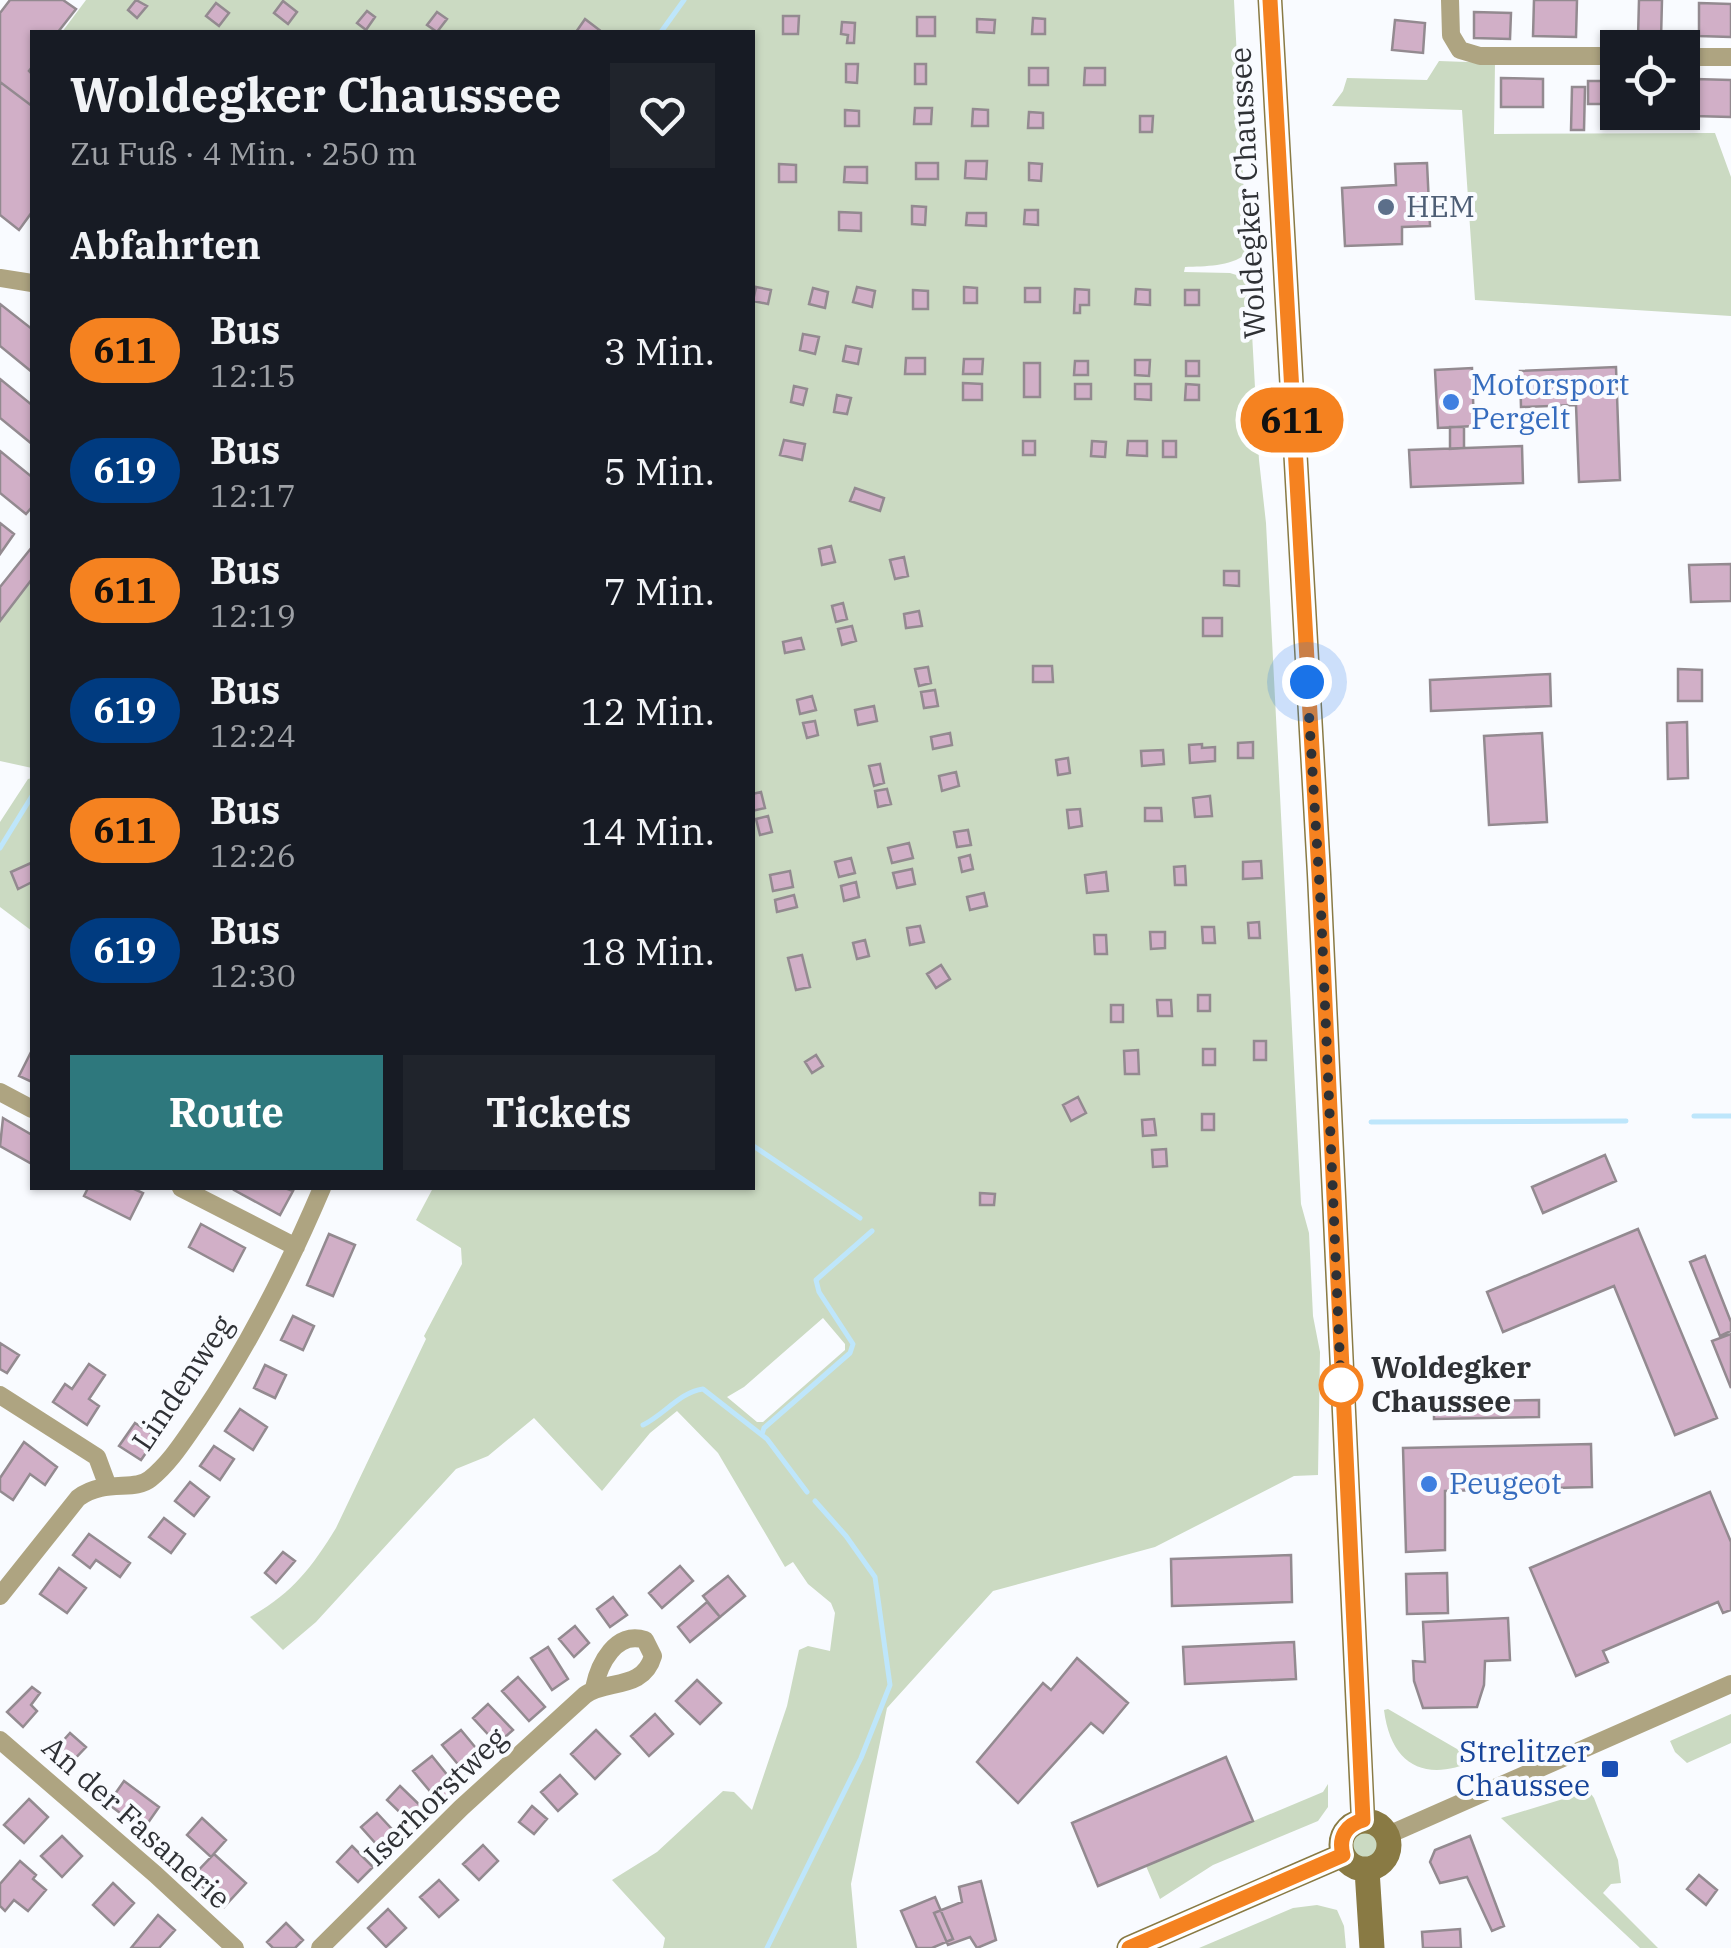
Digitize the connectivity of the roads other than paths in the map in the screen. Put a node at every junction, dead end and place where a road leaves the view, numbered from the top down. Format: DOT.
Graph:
graph roads {
  1 [pos="1270,0"];
  2 [pos="1450,0"];
  3 [pos="1600,56"];
  4 [pos="1700,56"];
  5 [pos="1731,57"];
  6 [pos="0,278"];
  7 [pos="30,284"];
  8 [pos="0,1092"];
  9 [pos="30,1108"];
  10 [pos="185,1190"];
  11 [pos="321,1190"];
  12 [pos="296,1248"];
  13 [pos="0,1395"];
  14 [pos="107,1484"];
  15 [pos="0,1596"];
  16 [pos="1731,1684"];
  17 [pos="594,1688"];
  18 [pos="0,1740"];
  19 [pos="1363,1820"];
  20 [pos="1388,1835"];
  21 [pos="1343,1855"];
  22 [pos="1366,1870"];
  23 [pos="235,1948"];
  24 [pos="320,1948"];
  25 [pos="1129,1948"];
  26 [pos="1372,1948"];
  1 -- 19 [label="main road, Woldegker Chaussee"];
  2 -- 3 [label="street"];
  4 -- 5 [label="street"];
  6 -- 7 [label="street"];
  8 -- 9 [label="street"];
  10 -- 12 [label="street"];
  11 -- 12 [label="street, Lindenweg"];
  12 -- 14 [label="street, Lindenweg"];
  13 -- 14 [label="street"];
  14 -- 15 [label="street, Lindenweg"];
  16 -- 20 [label="street"];
  17 -- 24 [label="street, Iserhorstweg"];
  18 -- 23 [label="street, An der Fasanerie"];
  19 -- 20 [label="main road"];
  19 -- 21 [label="main road"];
  20 -- 22 [label="main road"];
  21 -- 22 [label="main road"];
  21 -- 25 [label="main road"];
  22 -- 26 [label="main road"];
}
